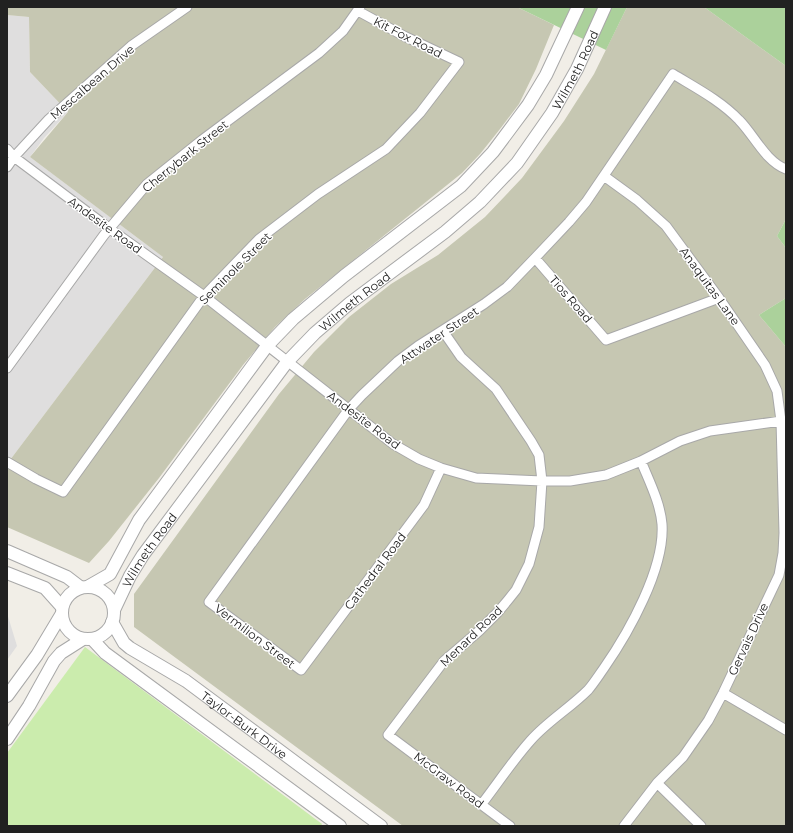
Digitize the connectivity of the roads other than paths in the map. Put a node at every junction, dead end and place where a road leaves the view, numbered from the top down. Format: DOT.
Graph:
graph roads {
  1 [pos="187,7"];
  2 [pos="578,7"];
  3 [pos="605,7"];
  4 [pos="359,9"];
  5 [pos="459,62"];
  6 [pos="7,149"];
  7 [pos="14,157"];
  8 [pos="7,167"];
  9 [pos="786,169"];
  10 [pos="604,176"];
  11 [pos="110,229"];
  12 [pos="535,258"];
  13 [pos="204,296"];
  14 [pos="719,298"];
  15 [pos="443,331"];
  16 [pos="267,346"];
  17 [pos="287,362"];
  18 [pos="7,368"];
  19 [pos="350,409"];
  20 [pos="784,421"];
  21 [pos="641,461"];
  22 [pos="7,462"];
  23 [pos="441,468"];
  24 [pos="542,481"];
  25 [pos="7,551"];
  26 [pos="784,554"];
  27 [pos="7,573"];
  28 [pos="85,587"];
  29 [pos="209,602"];
  30 [pos="61,611"];
  31 [pos="113,616"];
  32 [pos="87,639"];
  33 [pos="301,670"];
  34 [pos="723,693"];
  35 [pos="7,696"];
  36 [pos="786,730"];
  37 [pos="388,735"];
  38 [pos="7,739"];
  39 [pos="657,783"];
  40 [pos="481,805"];
  41 [pos="340,826"];
  42 [pos="381,826"];
  43 [pos="510,826"];
  44 [pos="624,826"];
  45 [pos="701,826"];
  1 -- 7 [label="street, Mescalbean Drive"];
  2 -- 16 [label="street, Wilmeth Road"];
  3 -- 17 [label="street, Wilmeth Road"];
  4 -- 5 [label="street, Kit Fox Road"];
  4 -- 11 [label="street, Cherrybark Street"];
  5 -- 13 [label="street, Seminole Street"];
  6 -- 7 [label="street, Andesite Road"];
  7 -- 8 [label="street, Mescalbean Drive"];
  7 -- 11 [label="street, Andesite Road"];
  9 -- 10 [label="street, Attwater Street"];
  10 -- 12 [label="street, Attwater Street"];
  10 -- 14 [label="street, Anaquitas Lane"];
  11 -- 13 [label="street, Andesite Road"];
  11 -- 18 [label="street, Cherrybark Street"];
  12 -- 14 [label="street, Tios Road"];
  12 -- 15 [label="street, Attwater Street"];
  13 -- 16 [label="street, Andesite Road"];
  13 -- 22 [label="street, Seminole Street"];
  14 -- 20 [label="street, Anaquitas Lane"];
  15 -- 19 [label="street, Attwater Street"];
  15 -- 24 [label="street, Menard Road"];
  16 -- 17 [label="street, Andesite Road"];
  16 -- 28 [label="street, Wilmeth Road"];
  17 -- 19 [label="street, Andesite Road"];
  17 -- 31 [label="street, Wilmeth Road"];
  19 -- 23 [label="street, Andesite Road"];
  19 -- 29 [label="street, Attwater Street"];
  20 -- 21 [label="street, Andesite Road"];
  20 -- 26 [label="street, Gervais Drive"];
  21 -- 24 [label="street, Andesite Road"];
  21 -- 40 [label="street"];
  23 -- 24 [label="street, Andesite Road"];
  23 -- 33 [label="street, Cathedral Road"];
  24 -- 37 [label="street, Menard Road"];
  25 -- 28 [label="street"];
  26 -- 34 [label="street, Gervais Drive"];
  27 -- 30 [label="street"];
  28 -- 30 [label="street"];
  28 -- 31 [label="street"];
  29 -- 33 [label="street, Vermilion Street"];
  30 -- 32 [label="street"];
  30 -- 35 [label="street"];
  31 -- 32 [label="street"];
  31 -- 42 [label="street, Taylor-Burk Drive"];
  32 -- 38 [label="street"];
  32 -- 41 [label="street, Taylor-Burk Drive"];
  34 -- 36 [label="street"];
  34 -- 39 [label="street, Gervais Drive"];
  37 -- 40 [label="street, McGraw Road"];
  39 -- 44 [label="street, Gervais Drive"];
  39 -- 45 [label="street"];
  40 -- 43 [label="street, McGraw Road"];
}
